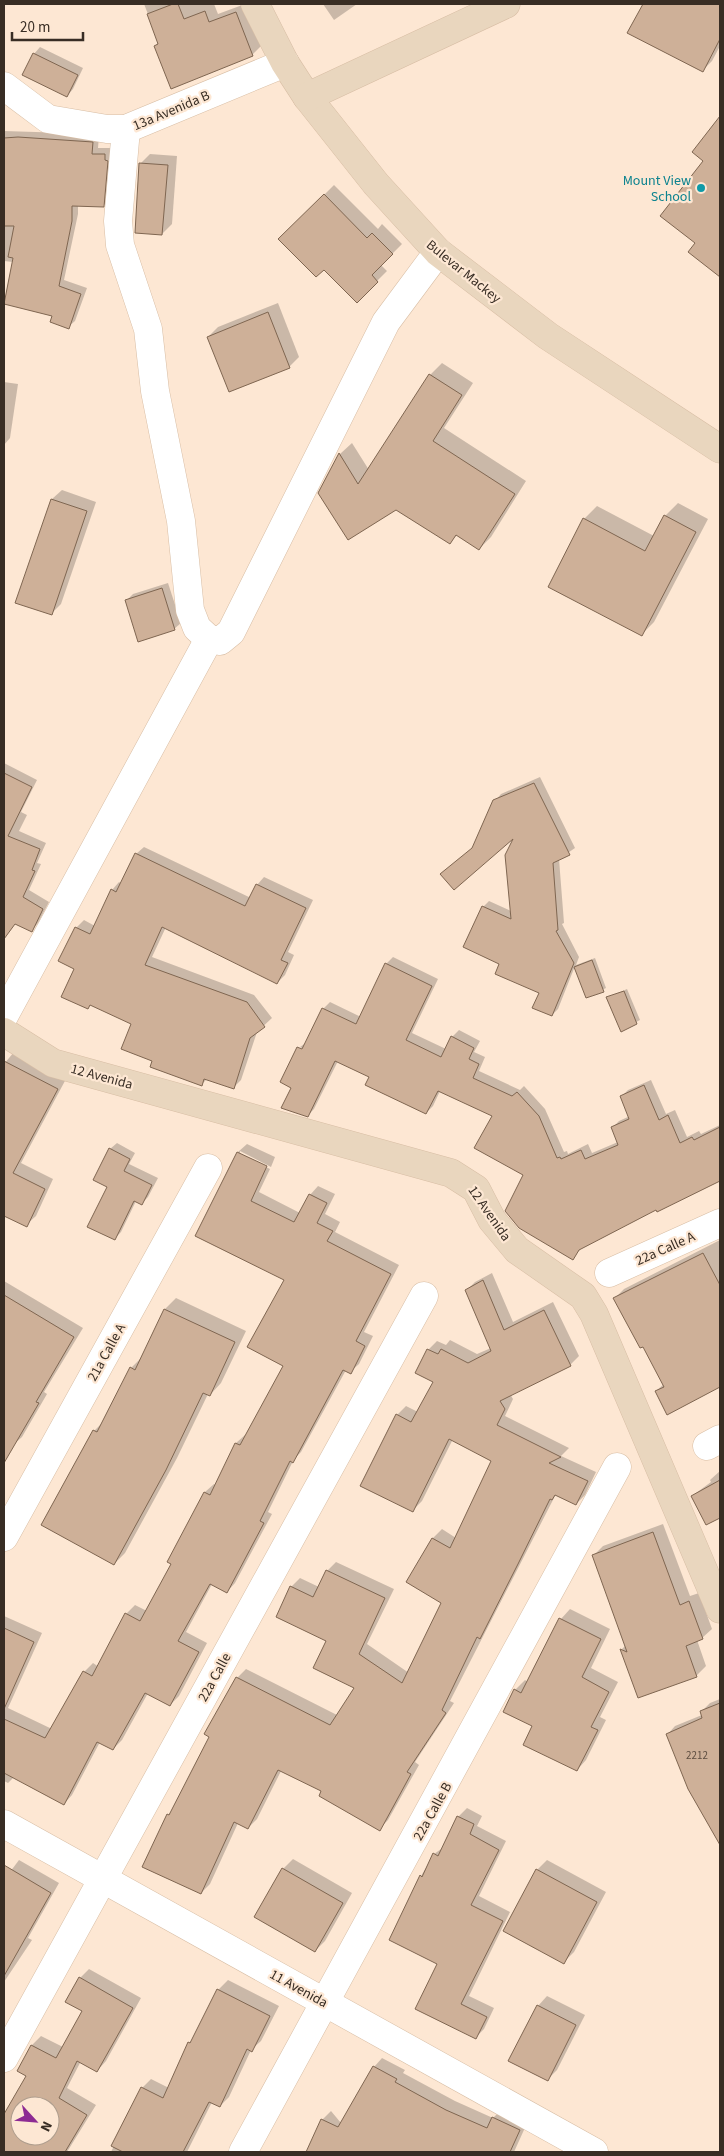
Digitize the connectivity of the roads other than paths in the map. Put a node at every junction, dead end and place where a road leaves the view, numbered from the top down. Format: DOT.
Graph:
graph roads {
  1 [pos="255,4"];
  2 [pos="506,4"];
  3 [pos="285,63"];
  4 [pos="4,86"];
  5 [pos="307,97"];
  6 [pos="126,129"];
  7 [pos="438,252"];
  8 [pos="720,449"];
  9 [pos="209,639"];
  10 [pos="4,1016"];
  11 [pos="4,1032"];
  12 [pos="208,1168"];
  13 [pos="720,1223"];
  14 [pos="609,1273"];
  15 [pos="424,1296"];
  16 [pos="617,1467"];
  17 [pos="4,1537"];
  18 [pos="720,1609"];
  19 [pos="4,1824"];
  20 [pos="104,1880"];
  21 [pos="326,2004"];
  22 [pos="4,2058"];
  23 [pos="243,2152"];
  24 [pos="594,2152"];
  1 -- 3 [label="street, Bulevar Mackey"];
  2 -- 5 [label="street"];
  3 -- 5 [label="street, Bulevar Mackey"];
  3 -- 6 [label="street, 13a Avenida B"];
  4 -- 6 [label="street, 13a Avenida B"];
  5 -- 7 [label="street, Bulevar Mackey"];
  6 -- 9 [label="street"];
  7 -- 8 [label="street, Bulevar Mackey"];
  7 -- 9 [label="street"];
  9 -- 10 [label="street"];
  11 -- 18 [label="street, 12 Avenida"];
  12 -- 17 [label="street, 21a Calle A"];
  13 -- 14 [label="street, 22a Calle A"];
  15 -- 20 [label="street, 22a Calle"];
  16 -- 21 [label="street, 22a Calle B"];
  19 -- 20 [label="street, 11 Avenida"];
  20 -- 21 [label="street, 11 Avenida"];
  20 -- 22 [label="street, 22a Calle"];
  21 -- 23 [label="street, 22a Calle B"];
  21 -- 24 [label="street, 11 Avenida"];
}
